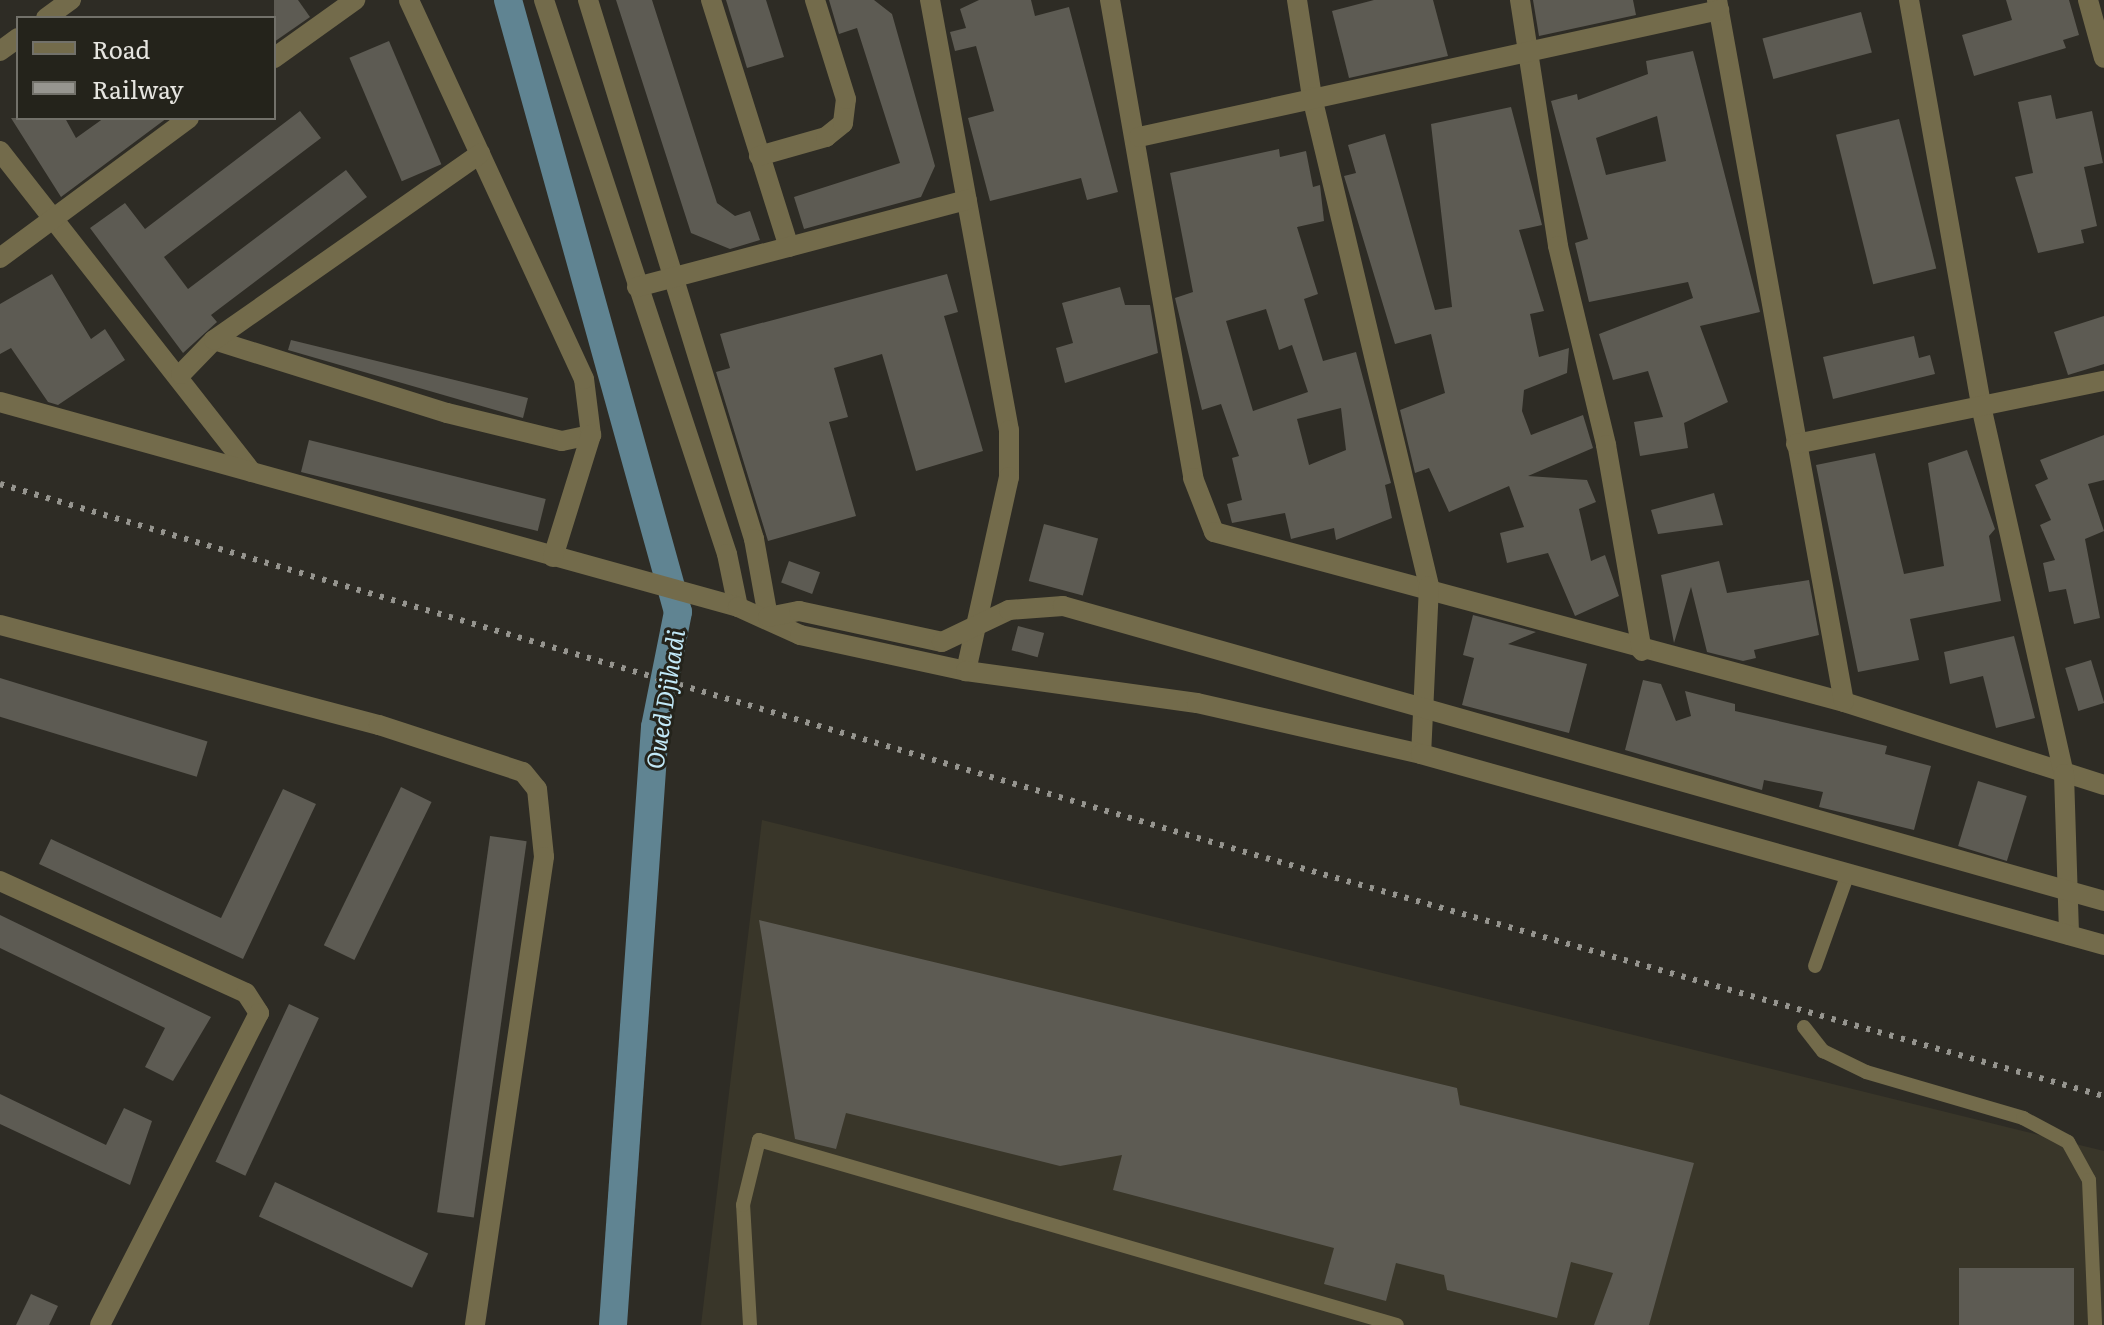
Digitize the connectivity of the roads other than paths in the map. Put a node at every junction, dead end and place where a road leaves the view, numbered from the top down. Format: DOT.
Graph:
graph roads {
  1 [pos="71,0"];
  2 [pos="355,0"];
  3 [pos="409,0"];
  4 [pos="544,0"];
  5 [pos="588,0"];
  6 [pos="711,0"];
  7 [pos="815,0"];
  8 [pos="930,0"];
  9 [pos="1110,0"];
  10 [pos="1297,0"];
  11 [pos="1520,0"];
  12 [pos="1909,0"];
  13 [pos="2088,0"];
  14 [pos="1718,5"];
  15 [pos="49,16"];
  16 [pos="1531,50"];
  17 [pos="276,57"];
  18 [pos="2104,58"];
  19 [pos="1312,97"];
  20 [pos="186,120"];
  21 [pos="1139,137"];
  22 [pos="0,151"];
  23 [pos="480,154"];
  24 [pos="759,156"];
  25 [pos="967,200"];
  26 [pos="54,215"];
  27 [pos="789,247"];
  28 [pos="0,258"];
  29 [pos="671,278"];
  30 [pos="637,287"];
  31 [pos="214,340"];
  32 [pos="181,374"];
  33 [pos="2104,381"];
  34 [pos="0,402"];
  35 [pos="1981,406"];
  36 [pos="591,435"];
  37 [pos="1796,444"];
  38 [pos="252,472"];
  39 [pos="553,557"];
  40 [pos="1429,586"];
  41 [pos="738,607"];
  42 [pos="768,617"];
  43 [pos="0,625"];
  44 [pos="971,631"];
  45 [pos="1642,651"];
  46 [pos="966,671"];
  47 [pos="1844,702"];
  48 [pos="1427,709"];
  49 [pos="1421,754"];
  50 [pos="2064,774"];
  51 [pos="2104,785"];
  52 [pos="1847,876"];
  53 [pos="0,881"];
  54 [pos="2070,892"];
  55 [pos="2104,901"];
  56 [pos="2069,935"];
  57 [pos="2104,945"];
  58 [pos="1815,966"];
  59 [pos="1804,1027"];
  60 [pos="100,1325"];
  61 [pos="475,1325"];
  62 [pos="750,1325"];
  63 [pos="1397,1325"];
  64 [pos="2095,1325"];
  1 -- 15 [label="street"];
  2 -- 17 [label="street"];
  3 -- 23 [label="street"];
  4 -- 30 [label="street"];
  5 -- 29 [label="street"];
  6 -- 24 [label="street"];
  7 -- 24 [label="street"];
  8 -- 25 [label="street"];
  9 -- 21 [label="street"];
  10 -- 19 [label="street"];
  11 -- 16 [label="street"];
  12 -- 35 [label="street"];
  13 -- 18 [label="street"];
  14 -- 16 [label="street"];
  14 -- 37 [label="street"];
  16 -- 19 [label="street"];
  16 -- 45 [label="street"];
  19 -- 21 [label="street"];
  19 -- 40 [label="street"];
  20 -- 26 [label="street"];
  21 -- 40 [label="street"];
  22 -- 26 [label="street"];
  23 -- 31 [label="street"];
  23 -- 36 [label="street"];
  24 -- 27 [label="street"];
  25 -- 27 [label="street"];
  25 -- 44 [label="street"];
  26 -- 28 [label="street"];
  26 -- 32 [label="street"];
  27 -- 29 [label="street"];
  29 -- 30 [label="street"];
  29 -- 42 [label="street"];
  30 -- 41 [label="street"];
  31 -- 32 [label="street"];
  31 -- 36 [label="street"];
  32 -- 38 [label="street"];
  33 -- 35 [label="street"];
  34 -- 38 [label="street"];
  35 -- 37 [label="street"];
  35 -- 50 [label="street"];
  36 -- 39 [label="street"];
  37 -- 47 [label="street"];
  38 -- 39 [label="street"];
  39 -- 41 [label="street"];
  40 -- 45 [label="street"];
  40 -- 48 [label="street"];
  41 -- 42 [label="street"];
  42 -- 44 [label="street"];
  42 -- 46 [label="street"];
  43 -- 61 [label="street"];
  44 -- 46 [label="street"];
  44 -- 48 [label="street"];
  45 -- 47 [label="street"];
  46 -- 49 [label="street"];
  47 -- 50 [label="street"];
  48 -- 49 [label="street"];
  48 -- 54 [label="street"];
  49 -- 52 [label="street"];
  50 -- 51 [label="street"];
  50 -- 54 [label="street"];
  52 -- 56 [label="street"];
  52 -- 58 [label="lane"];
  53 -- 60 [label="street"];
  54 -- 55 [label="street"];
  54 -- 56 [label="street"];
  56 -- 57 [label="street"];
  59 -- 64 [label="lane"];
  62 -- 63 [label="lane"];
}
